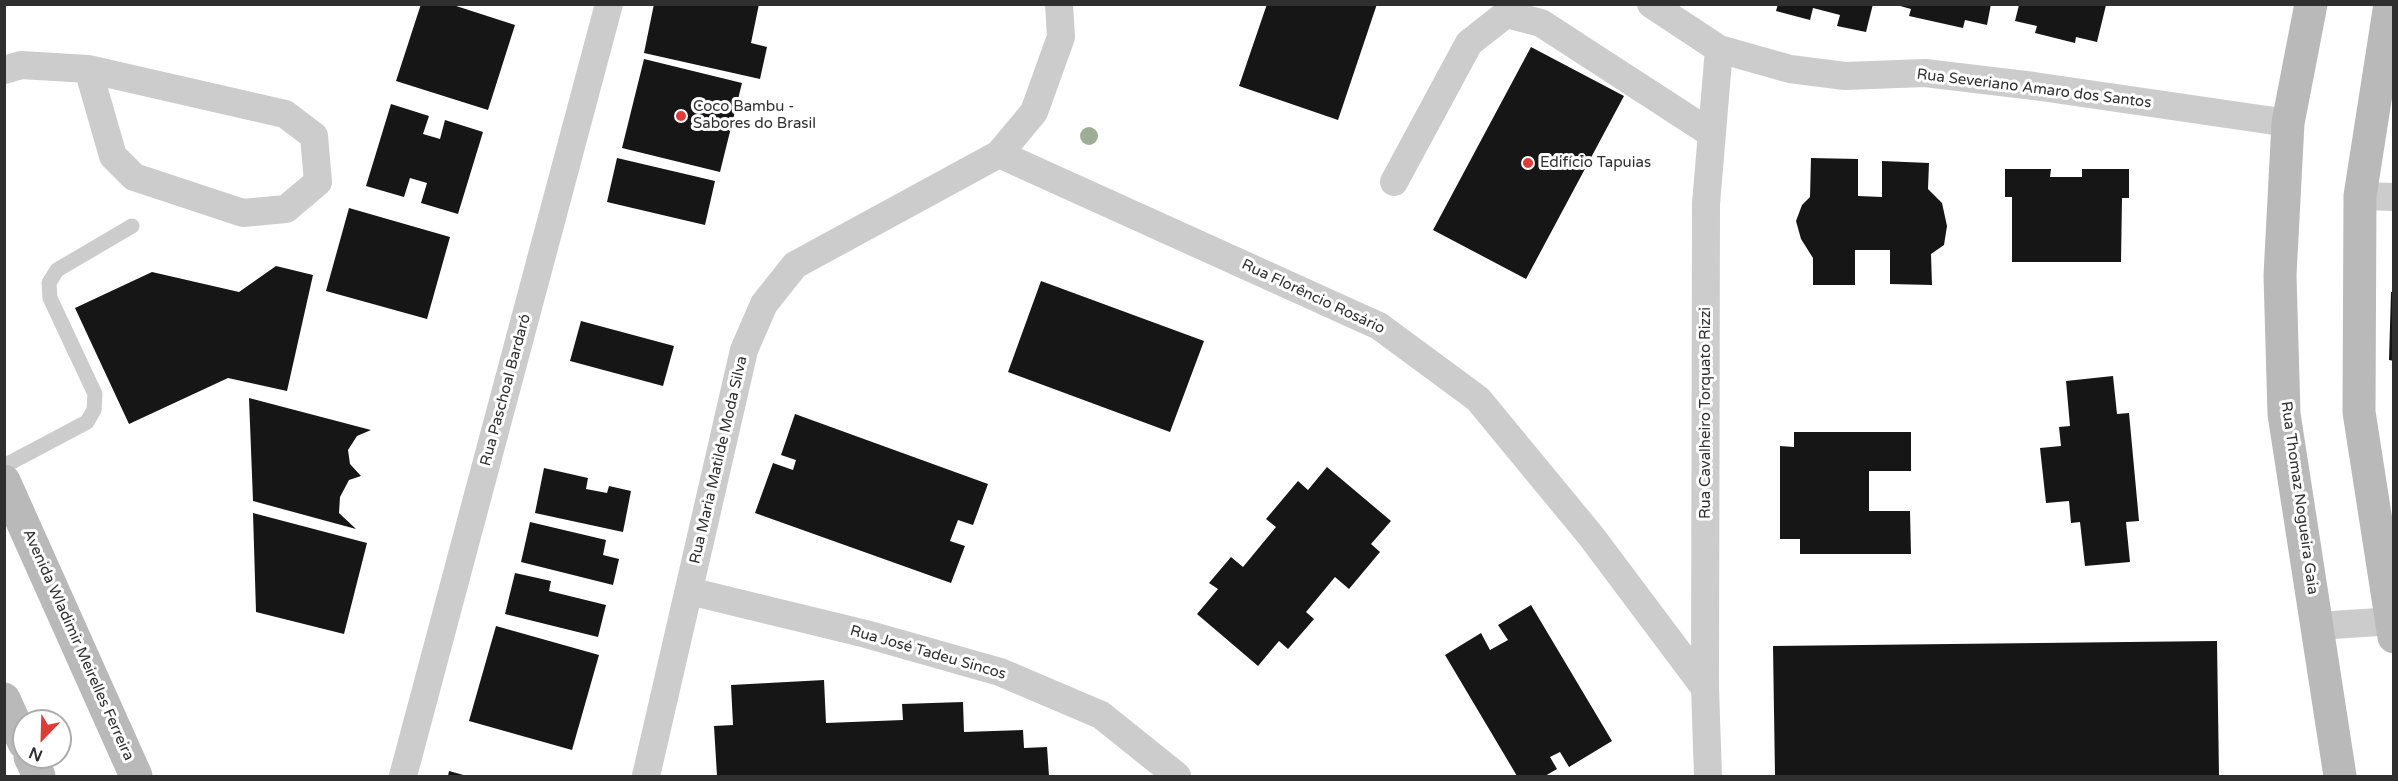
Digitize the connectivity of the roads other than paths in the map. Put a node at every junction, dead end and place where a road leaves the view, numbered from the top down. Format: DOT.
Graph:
graph roads {
  1 [pos="609,4"];
  2 [pos="1059,4"];
  3 [pos="1651,4"];
  4 [pos="2311,4"];
  5 [pos="2390,4"];
  6 [pos="1719,49"];
  7 [pos="88,69"];
  8 [pos="4,70"];
  9 [pos="2288,123"];
  10 [pos="1712,134"];
  11 [pos="999,154"];
  12 [pos="1394,182"];
  13 [pos="2360,196"];
  14 [pos="2394,198"];
  15 [pos="132,226"];
  16 [pos="4,466"];
  17 [pos="4,481"];
  18 [pos="689,591"];
  19 [pos="2317,626"];
  20 [pos="2392,626"];
  21 [pos="1705,688"];
  22 [pos="4,699"];
  23 [pos="12,717"];
  24 [pos="136,777"];
  25 [pos="403,777"];
  26 [pos="646,777"];
  27 [pos="1177,777"];
  28 [pos="1708,777"];
  29 [pos="2340,777"];
  1 -- 25 [label="street, Rua Paschoal Bardaró"];
  2 -- 11 [label="street, Rua Maria Matilde Moda Silva"];
  3 -- 6 [label="street, Rua Severiano Amaro dos Santos"];
  4 -- 9 [label="street, Rua Thomaz Nogueira Gaia"];
  5 -- 13 [label="street"];
  6 -- 9 [label="street, Rua Severiano Amaro dos Santos"];
  6 -- 10 [label="street, Rua Cavalheiro Torquato Rizzi"];
  7 -- 7 [label="street"];
  7 -- 8 [label="street"];
  9 -- 19 [label="street, Rua Thomaz Nogueira Gaia"];
  10 -- 12 [label="street"];
  10 -- 21 [label="street, Rua Cavalheiro Torquato Rizzi"];
  11 -- 18 [label="street, Rua Maria Matilde Moda Silva"];
  11 -- 21 [label="street, Rua Florêncio Rosário"];
  13 -- 14 [label="street"];
  13 -- 20 [label="street"];
  15 -- 16 [label="lane"];
  17 -- 24 [label="street, Avenida Wladimir Meirelles Ferreira"];
  18 -- 26 [label="street, Rua Maria Matilde Moda Silva"];
  18 -- 27 [label="street, Rua José Tadeu Sincos"];
  19 -- 20 [label="street"];
  19 -- 29 [label="street, Rua Thomaz Nogueira Gaia"];
  21 -- 28 [label="street, Rua Cavalheiro Torquato Rizzi"];
  22 -- 23 [label="street"];
}
